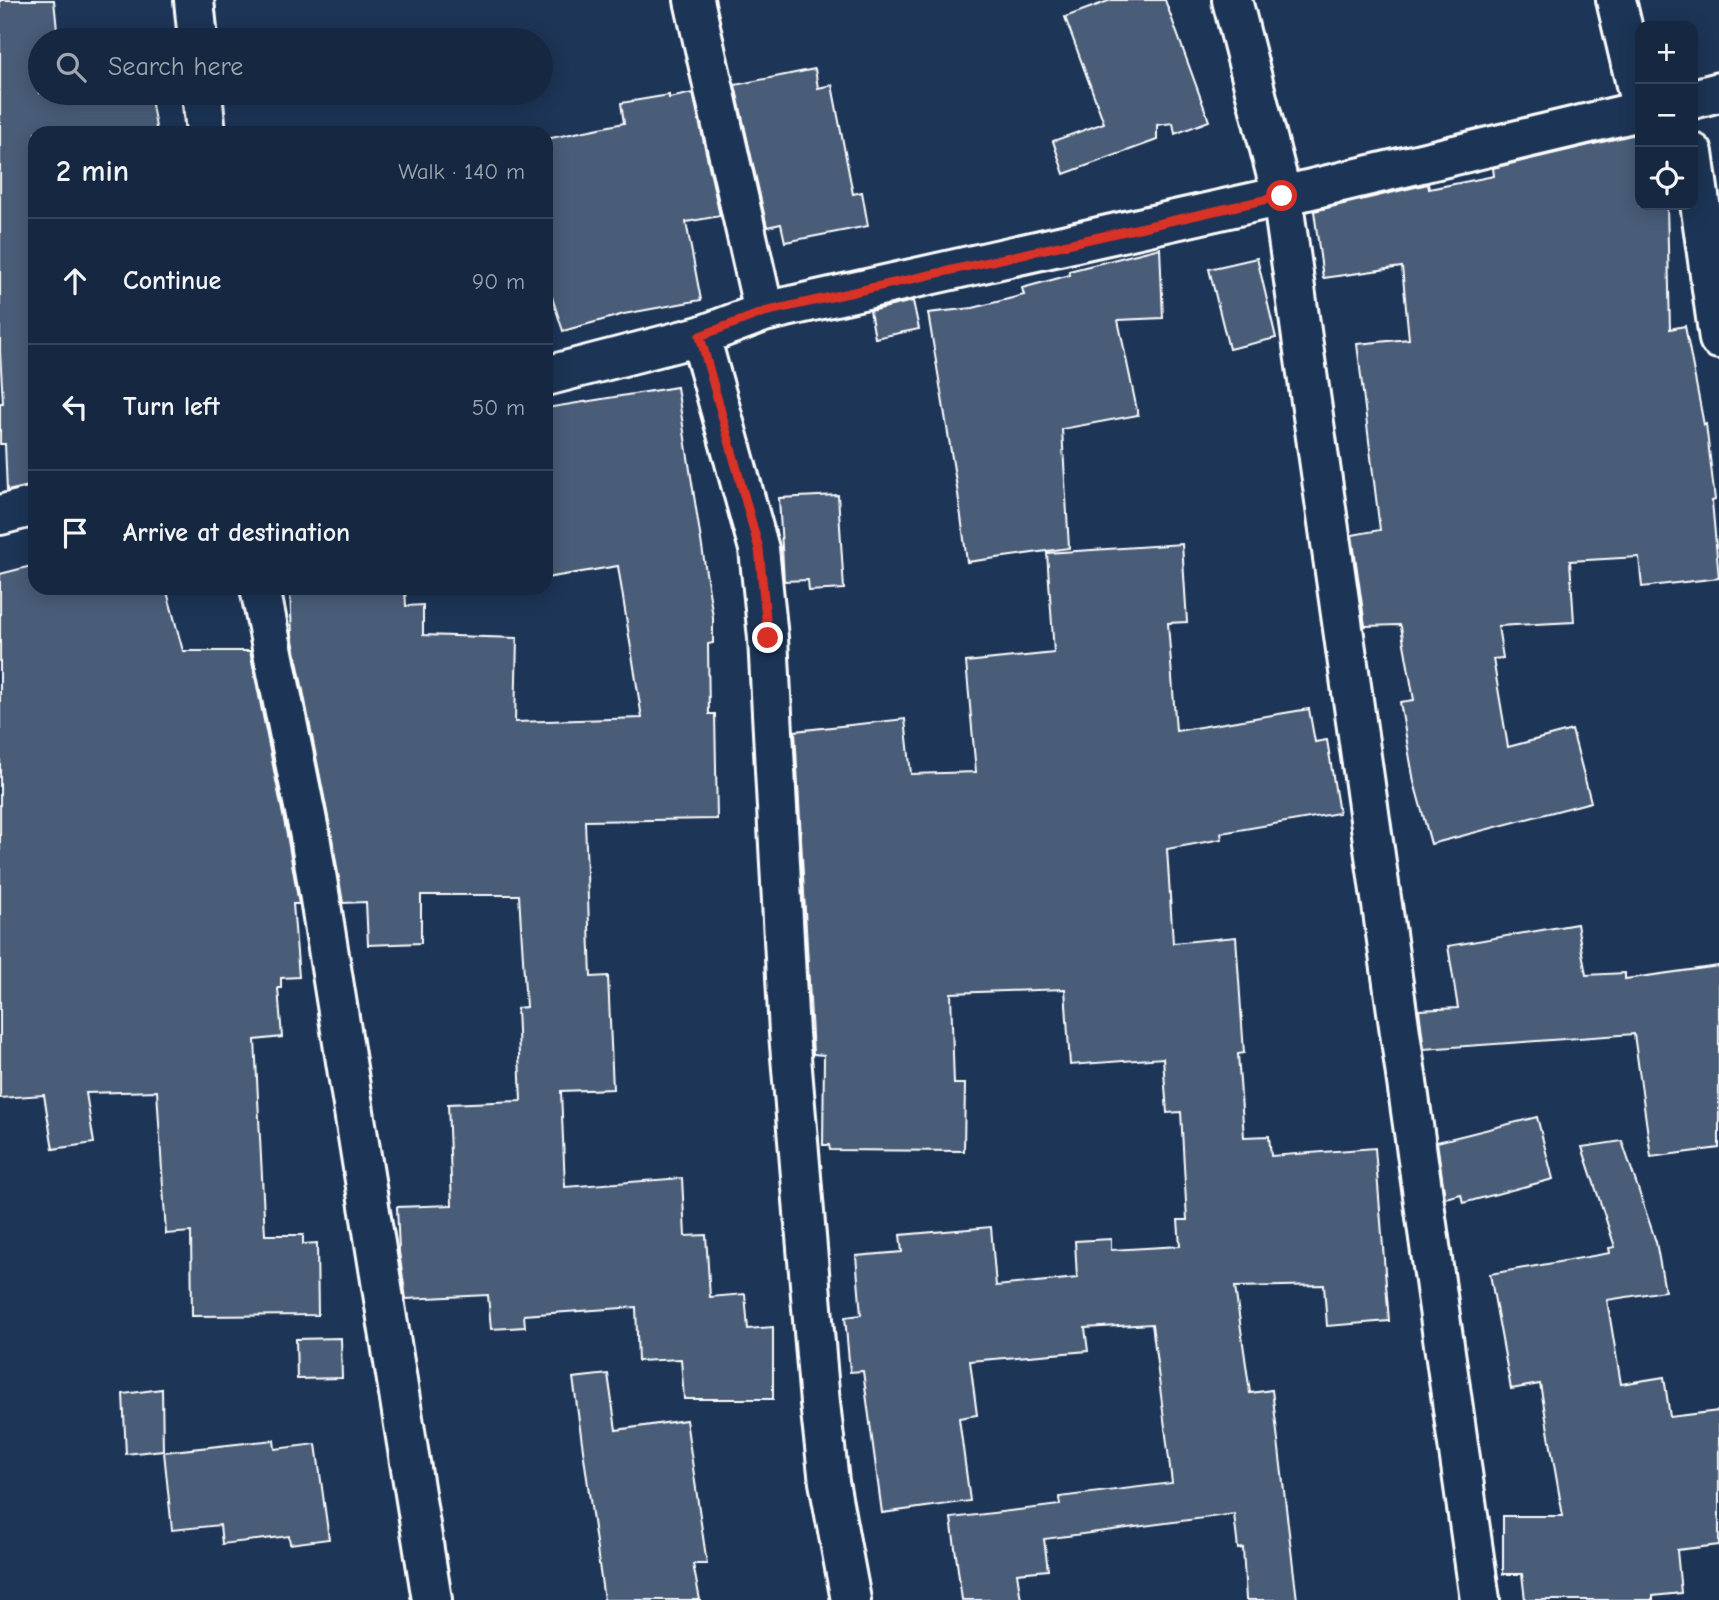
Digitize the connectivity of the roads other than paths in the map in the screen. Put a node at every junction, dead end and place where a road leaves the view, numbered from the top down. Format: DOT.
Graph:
graph roads {
  1 [pos="194,0"];
  2 [pos="694,0"];
  3 [pos="1232,0"];
  4 [pos="1616,0"];
  5 [pos="197,28"];
  6 [pos="1636,84"];
  7 [pos="1719,92"];
  8 [pos="1698,98"];
  9 [pos="203,105"];
  10 [pos="1635,112"];
  11 [pos="205,126"];
  12 [pos="1698,189"];
  13 [pos="1282,196"];
  14 [pos="764,312"];
  15 [pos="700,336"];
  16 [pos="1719,338"];
  17 [pos="553,374"];
  18 [pos="28,508"];
  19 [pos="0,515"];
  20 [pos="261,595"];
  21 [pos="432,1600"];
  22 [pos="851,1600"];
  23 [pos="1480,1600"];
  1 -- 5 [label="street"];
  2 -- 14 [label="street"];
  3 -- 13 [label="street"];
  4 -- 6 [label="street"];
  7 -- 8 [label="street"];
  9 -- 11 [label="street"];
  10 -- 13 [label="street"];
  12 -- 16 [label="street"];
  13 -- 14 [label="street"];
  13 -- 23 [label="street"];
  14 -- 15 [label="street"];
  15 -- 17 [label="street"];
  15 -- 22 [label="street"];
  18 -- 19 [label="street"];
  20 -- 21 [label="street"];
}
